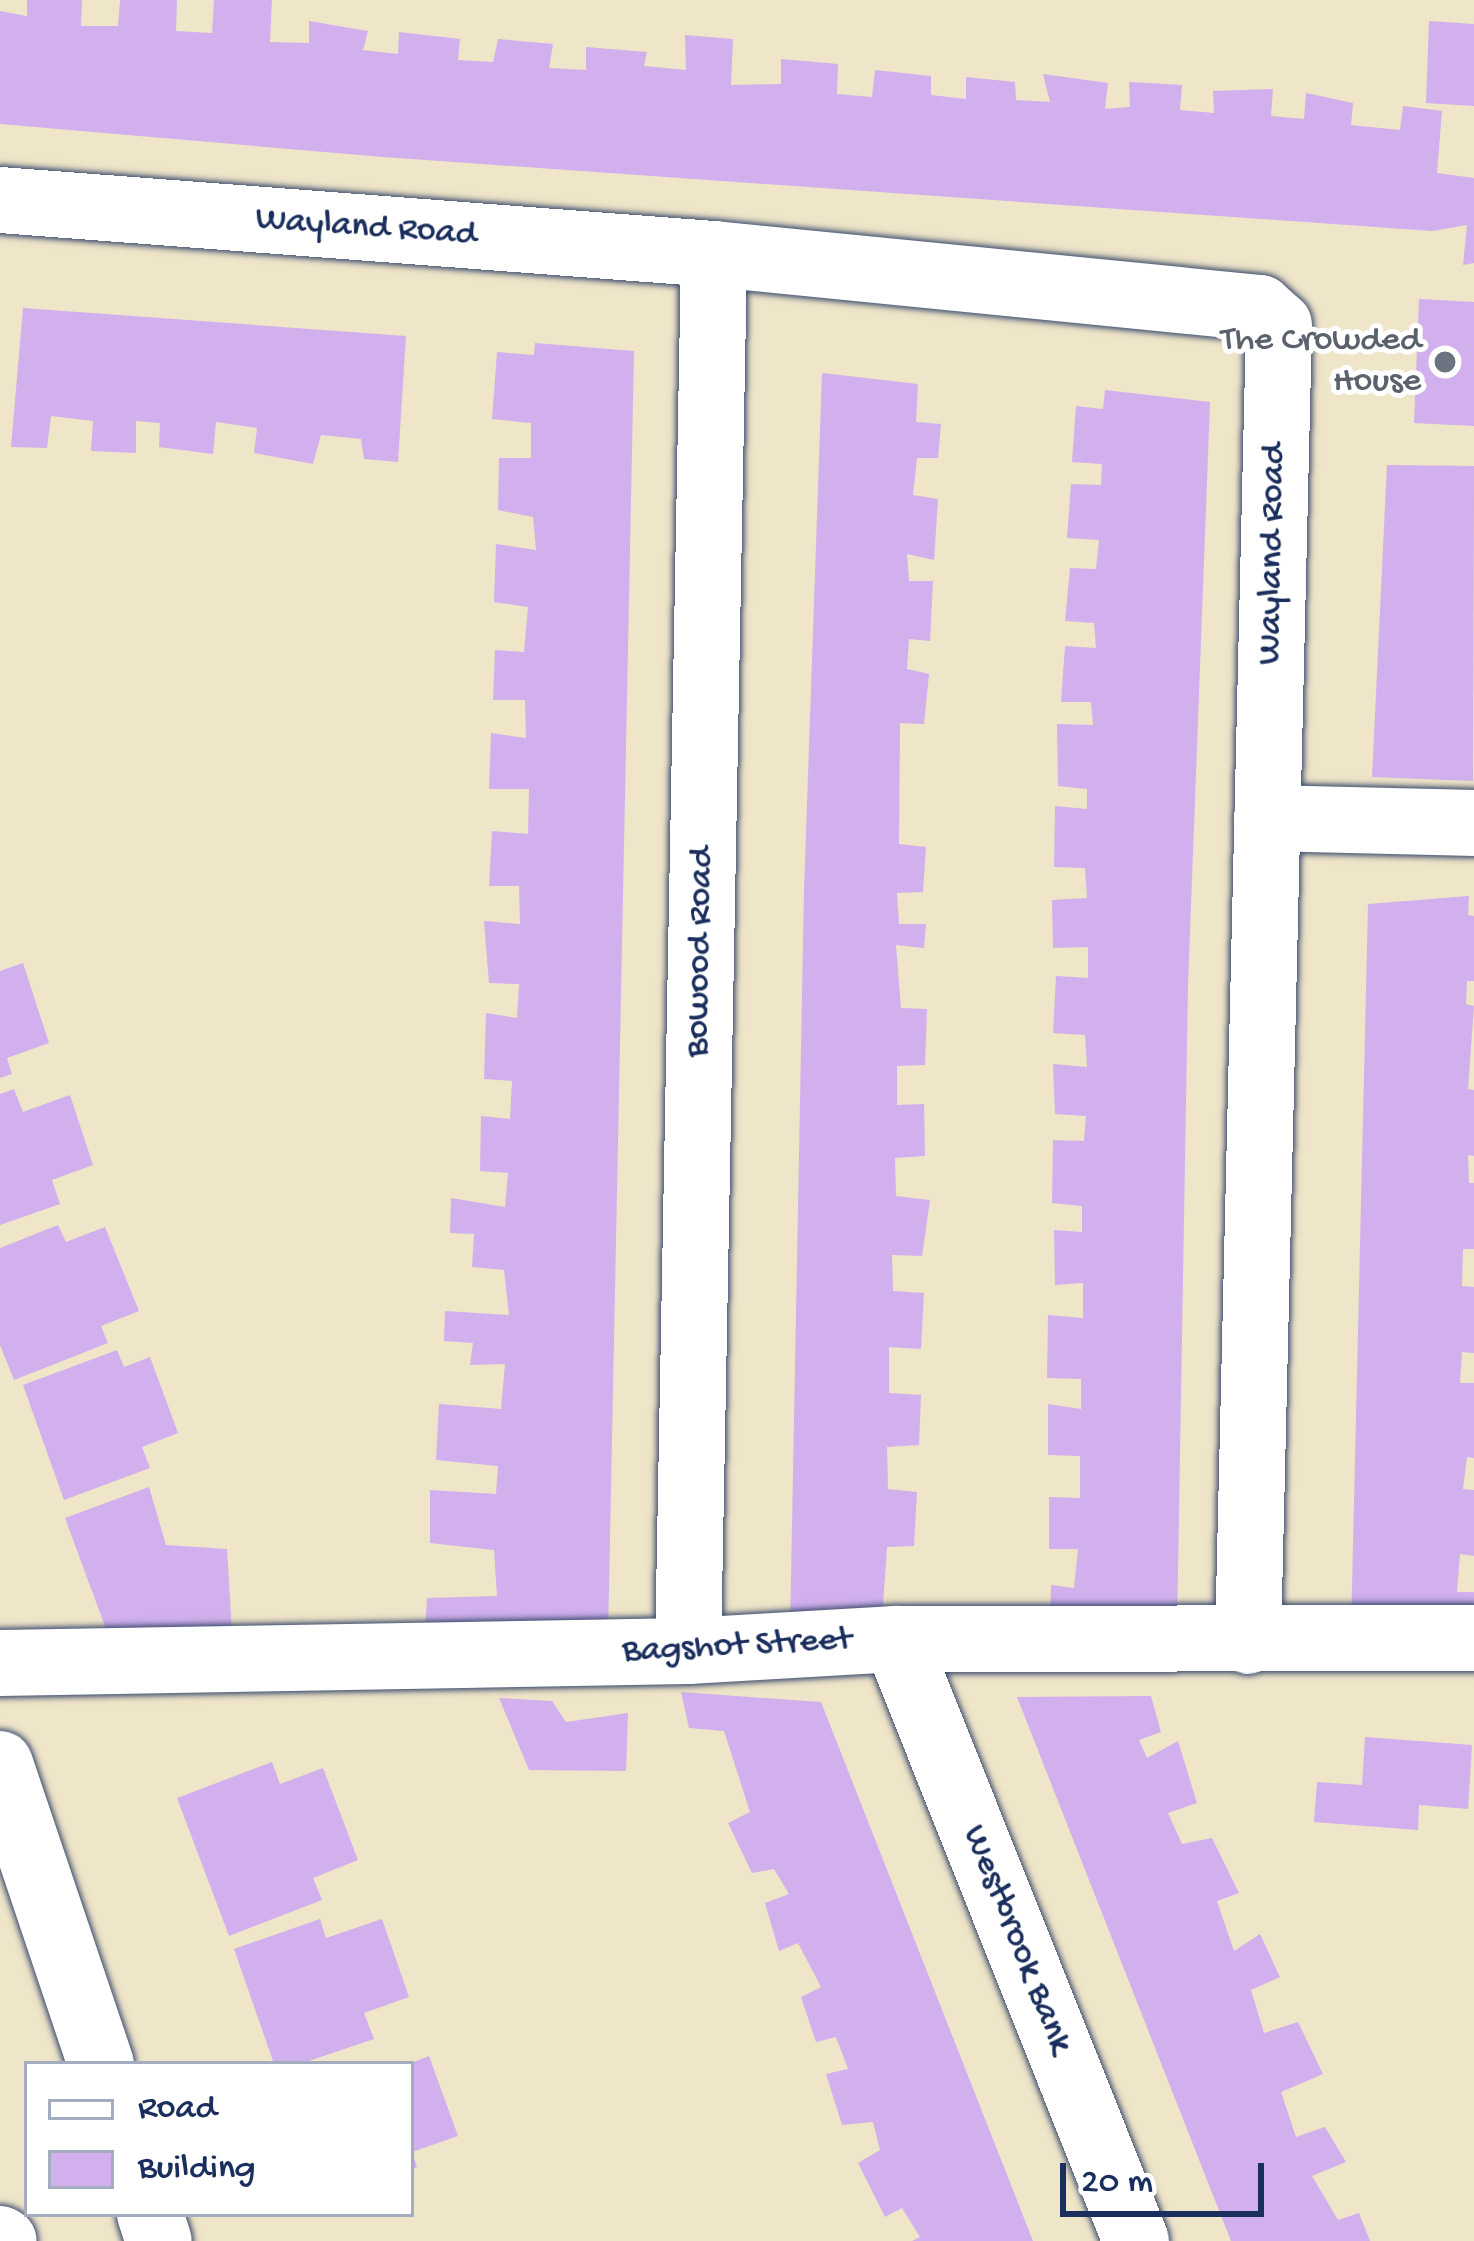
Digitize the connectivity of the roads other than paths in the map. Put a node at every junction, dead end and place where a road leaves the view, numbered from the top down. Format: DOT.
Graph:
graph roads {
  1 [pos="0,200"];
  2 [pos="714,254"];
  3 [pos="1267,818"];
  4 [pos="1474,823"];
  5 [pos="1474,1638"];
  6 [pos="896,1640"];
  7 [pos="1248,1641"];
  8 [pos="688,1651"];
  9 [pos="0,1663"];
  10 [pos="0,1764"];
  11 [pos="22,1890"];
  12 [pos="99,2061"];
  13 [pos="1136,2241"];
  1 -- 2 [label="street, Wayland Road"];
  2 -- 3 [label="street, Wayland Road"];
  2 -- 8 [label="street, Bowood Road"];
  3 -- 4 [label="street"];
  3 -- 7 [label="street, Wayland Road"];
  5 -- 7 [label="street, Bagshot Street"];
  6 -- 7 [label="street, Bagshot Street"];
  6 -- 8 [label="street, Bagshot Street"];
  6 -- 13 [label="street, Westbrook Bank"];
  8 -- 9 [label="street, Bagshot Street"];
  10 -- 11 [label="street"];
  11 -- 12 [label="street"];
}
